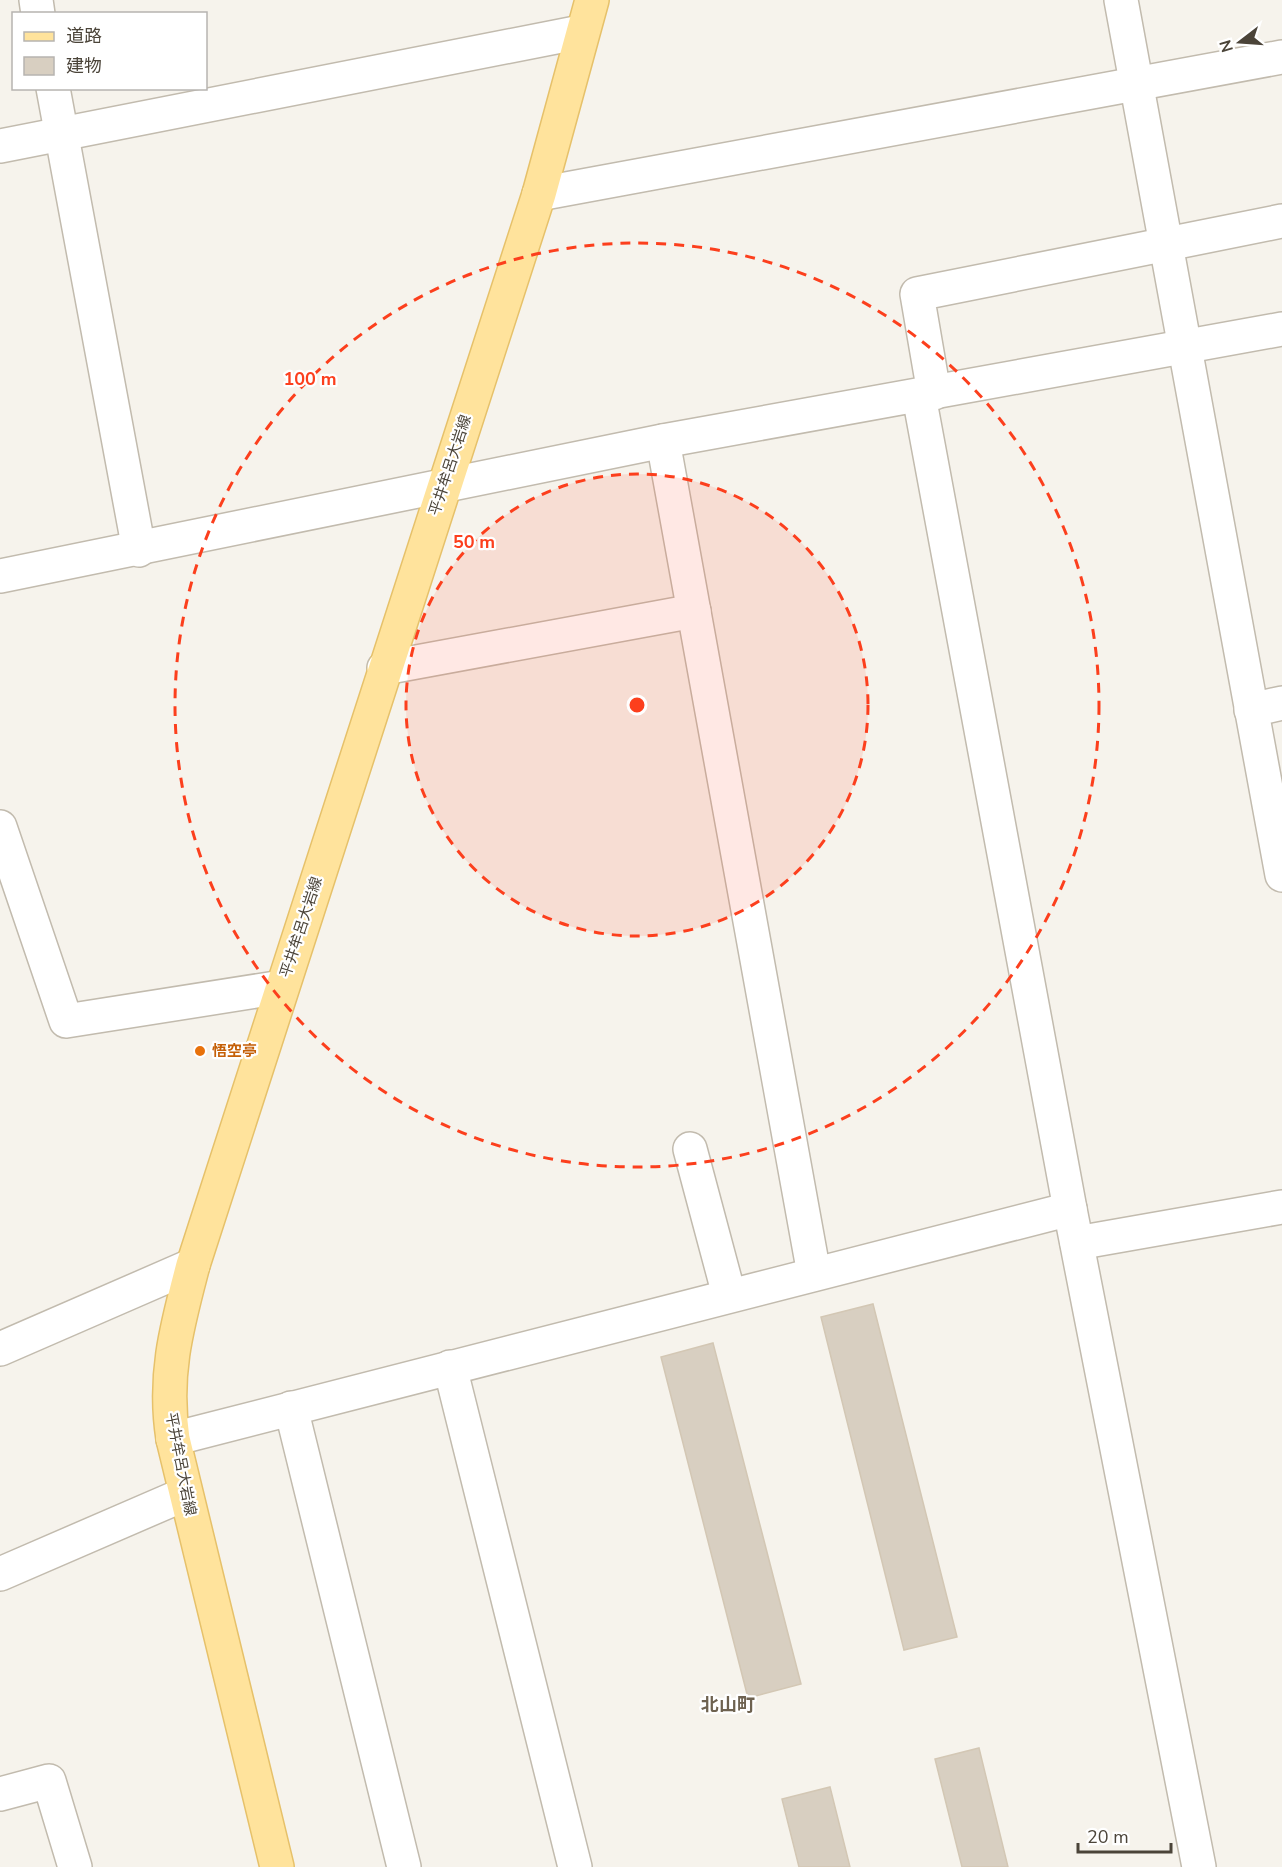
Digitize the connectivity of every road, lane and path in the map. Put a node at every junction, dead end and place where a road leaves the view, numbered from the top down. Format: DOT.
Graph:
graph roads {
  1 [pos="592,0"];
  2 [pos="1121,0"];
  3 [pos="581,32"];
  4 [pos="1282,57"];
  5 [pos="1135,84"];
  6 [pos="53,90"];
  7 [pos="63,135"];
  8 [pos="0,146"];
  9 [pos="539,194"];
  10 [pos="1282,220"];
  11 [pos="1164,246"];
  12 [pos="1282,328"];
  13 [pos="1184,347"];
  14 [pos="926,394"];
  15 [pos="663,441"];
  16 [pos="443,486"];
  17 [pos="139,550"];
  18 [pos="0,576"];
  19 [pos="694,611"];
  20 [pos="384,668"];
  21 [pos="1267,706"];
  22 [pos="0,827"];
  23 [pos="1282,875"];
  24 [pos="282,987"];
  25 [pos="690,1149"];
  26 [pos="1282,1208"];
  27 [pos="1070,1209"];
  28 [pos="1077,1243"];
  29 [pos="193,1265"];
  30 [pos="814,1274"];
  31 [pos="729,1295"];
  32 [pos="0,1349"];
  33 [pos="450,1367"];
  34 [pos="291,1408"];
  35 [pos="172,1438"];
  36 [pos="185,1494"];
  37 [pos="0,1574"];
  38 [pos="0,1794"];
  39 [pos="75,1867"];
  40 [pos="277,1867"];
  41 [pos="404,1867"];
  42 [pos="575,1867"];
  43 [pos="1199,1867"];
  1 -- 3 [label="main road, 平井牟呂大岩線"];
  2 -- 5 [label="street"];
  3 -- 7 [label="street"];
  3 -- 9 [label="main road, 平井牟呂大岩線"];
  4 -- 5 [label="street"];
  5 -- 9 [label="street"];
  5 -- 11 [label="street"];
  6 -- 7 [label="street"];
  7 -- 8 [label="street"];
  7 -- 17 [label="street"];
  9 -- 16 [label="main road, 平井牟呂大岩線"];
  10 -- 11 [label="street"];
  11 -- 13 [label="street"];
  11 -- 14 [label="street"];
  12 -- 13 [label="street"];
  13 -- 14 [label="street"];
  13 -- 21 [label="street"];
  14 -- 15 [label="street"];
  14 -- 27 [label="street"];
  15 -- 16 [label="street"];
  15 -- 19 [label="street"];
  16 -- 17 [label="street"];
  16 -- 20 [label="main road, 平井牟呂大岩線"];
  17 -- 18 [label="street"];
  19 -- 20 [label="street"];
  19 -- 30 [label="street"];
  20 -- 24 [label="main road, 平井牟呂大岩線"];
  21 -- 23 [label="street"];
  22 -- 24 [label="street"];
  24 -- 29 [label="main road, 平井牟呂大岩線"];
  25 -- 31 [label="street"];
  26 -- 28 [label="street"];
  27 -- 28 [label="street"];
  27 -- 30 [label="street"];
  28 -- 43 [label="street"];
  29 -- 32 [label="street"];
  29 -- 35 [label="main road, 平井牟呂大岩線"];
  30 -- 31 [label="street"];
  31 -- 33 [label="street"];
  33 -- 34 [label="street"];
  33 -- 42 [label="street"];
  34 -- 35 [label="street"];
  34 -- 41 [label="street"];
  35 -- 36 [label="main road, 平井牟呂大岩線"];
  36 -- 37 [label="street"];
  36 -- 40 [label="main road, 平井牟呂大岩線"];
  38 -- 39 [label="street"];
}
